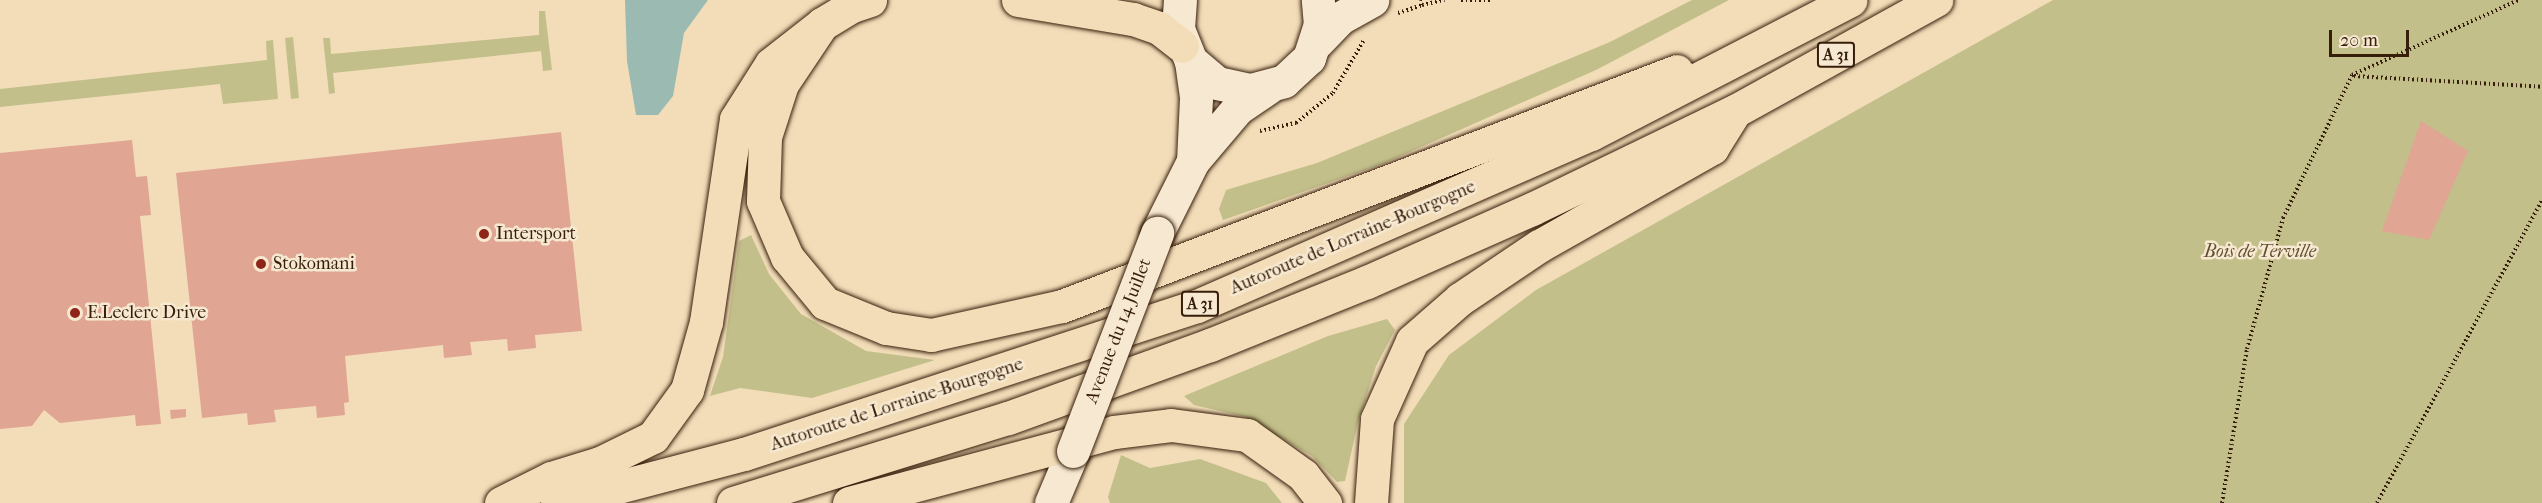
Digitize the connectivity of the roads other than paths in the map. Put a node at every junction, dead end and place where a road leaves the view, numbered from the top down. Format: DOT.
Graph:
graph roads {
  1 [pos="870,0"];
  2 [pos="1018,0"];
  3 [pos="1180,0"];
  4 [pos="1318,0"];
  5 [pos="1372,0"];
  6 [pos="1851,0"];
  7 [pos="1936,0"];
  8 [pos="1811,22"];
  9 [pos="822,24"];
  10 [pos="1317,42"];
  11 [pos="1187,54"];
  12 [pos="1268,88"];
  13 [pos="1736,111"];
  14 [pos="1193,161"];
  15 [pos="1098,385"];
  16 [pos="501,503"];
  17 [pos="557,503"];
  18 [pos="733,503"];
  19 [pos="849,503"];
  20 [pos="1051,503"];
  21 [pos="1325,503"];
  22 [pos="1371,503"];
  1 -- 9 [label="highway"];
  2 -- 11 [label="highway"];
  3 -- 11 [label="main road, Avenue du 14 Juillet"];
  4 -- 10 [label="main road"];
  5 -- 10 [label="main road"];
  6 -- 8 [label="highway, Autoroute de Lorraine-Bourgogne / A 31"];
  7 -- 13 [label="highway, A 31"];
  8 -- 9 [label="highway"];
  8 -- 17 [label="highway, Autoroute de Lorraine-Bourgogne / A 31"];
  9 -- 16 [label="highway"];
  10 -- 12 [label="main road, Avenue du 14 Juillet"];
  11 -- 12 [label="main road"];
  11 -- 14 [label="main road, Avenue du 14 Juillet"];
  12 -- 14 [label="main road, Avenue du 14 Juillet"];
  13 -- 15 [label="highway, A 31"];
  13 -- 22 [label="highway"];
  14 -- 15 [label="main road, Avenue du 14 Juillet, bridge"];
  15 -- 18 [label="highway, A 31"];
  15 -- 20 [label="main road, Avenue du 14 Juillet, bridge"];
  19 -- 21 [label="highway"];
}
